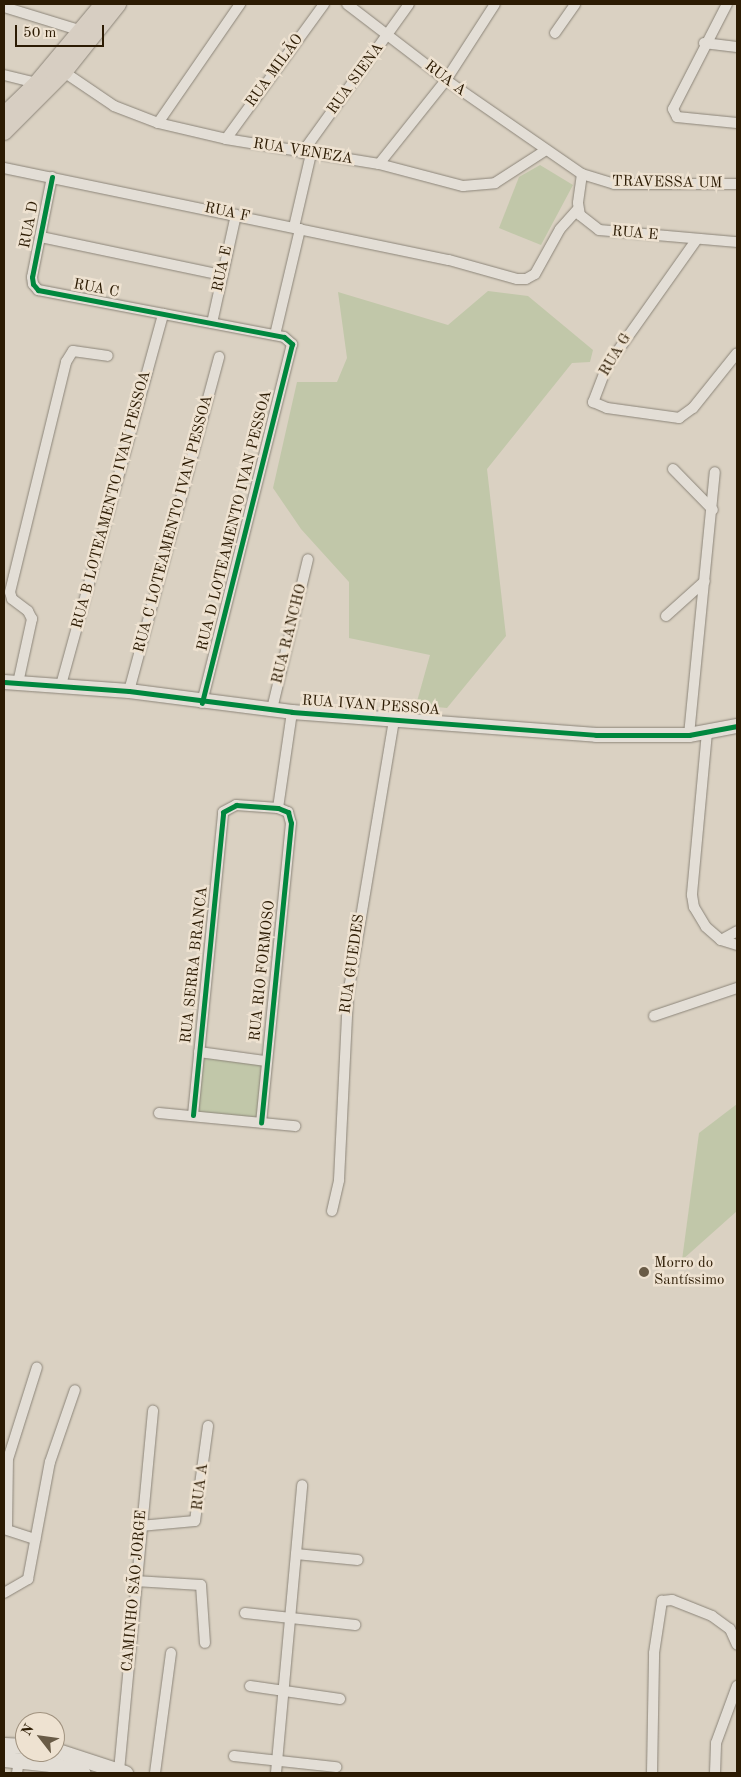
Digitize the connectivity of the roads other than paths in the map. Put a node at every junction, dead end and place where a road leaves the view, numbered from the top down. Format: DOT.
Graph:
graph roads {
  1 [pos="103,4"];
  2 [pos="118,4"];
  3 [pos="240,4"];
  4 [pos="324,4"];
  5 [pos="346,4"];
  6 [pos="409,4"];
  7 [pos="495,4"];
  8 [pos="575,4"];
  9 [pos="727,4"];
  10 [pos="4,7"];
  11 [pos="82,31"];
  12 [pos="556,33"];
  13 [pos="388,34"];
  14 [pos="704,44"];
  15 [pos="737,47"];
  16 [pos="64,72"];
  17 [pos="4,75"];
  18 [pos="446,80"];
  19 [pos="37,83"];
  20 [pos="4,115"];
  21 [pos="158,123"];
  22 [pos="737,123"];
  23 [pos="4,132"];
  24 [pos="226,139"];
  25 [pos="546,150"];
  26 [pos="306,153"];
  27 [pos="380,164"];
  28 [pos="4,168"];
  29 [pos="582,174"];
  30 [pos="52,178"];
  31 [pos="737,184"];
  32 [pos="578,209"];
  33 [pos="236,215"];
  34 [pos="297,228"];
  35 [pos="41,237"];
  36 [pos="697,239"];
  37 [pos="737,242"];
  38 [pos="222,275"];
  39 [pos="32,277"];
  40 [pos="163,314"];
  41 [pos="212,323"];
  42 [pos="275,335"];
  43 [pos="737,353"];
  44 [pos="108,356"];
  45 [pos="219,357"];
  46 [pos="673,469"];
  47 [pos="715,472"];
  48 [pos="713,510"];
  49 [pos="308,559"];
  50 [pos="704,581"];
  51 [pos="666,616"];
  52 [pos="4,682"];
  53 [pos="18,683"];
  54 [pos="61,686"];
  55 [pos="129,691"];
  56 [pos="202,703"];
  57 [pos="272,709"];
  58 [pos="292,712"];
  59 [pos="394,720"];
  60 [pos="737,726"];
  61 [pos="707,732"];
  62 [pos="689,735"];
  63 [pos="278,808"];
  64 [pos="737,931"];
  65 [pos="721,940"];
  66 [pos="737,946"];
  67 [pos="737,988"];
  68 [pos="654,1016"];
  69 [pos="199,1052"];
  70 [pos="266,1061"];
  71 [pos="159,1114"];
  72 [pos="193,1115"];
  73 [pos="261,1122"];
  74 [pos="294,1126"];
  75 [pos="332,1211"];
  76 [pos="37,1367"];
  77 [pos="75,1390"];
  78 [pos="153,1411"];
  79 [pos="208,1426"];
  80 [pos="302,1485"];
  81 [pos="140,1526"];
  82 [pos="5,1529"];
  83 [pos="35,1539"];
  84 [pos="296,1554"];
  85 [pos="358,1560"];
  86 [pos="135,1581"];
  87 [pos="4,1593"];
  88 [pos="245,1612"];
  89 [pos="292,1617"];
  90 [pos="355,1625"];
  91 [pos="206,1643"];
  92 [pos="737,1645"];
  93 [pos="171,1653"];
  94 [pos="250,1686"];
  95 [pos="737,1686"];
  96 [pos="284,1693"];
  97 [pos="340,1699"];
  98 [pos="65,1753"];
  99 [pos="234,1756"];
  100 [pos="277,1762"];
  101 [pos="13,1764"];
  102 [pos="336,1767"];
  103 [pos="122,1772"];
  104 [pos="82,1773"];
  105 [pos="155,1773"];
  106 [pos="276,1773"];
  107 [pos="652,1773"];
  108 [pos="715,1773"];
  1 -- 11 [label="main road"];
  2 -- 16 [label="main road"];
  3 -- 21 [label="street"];
  4 -- 24 [label="street, RUA MILÃO"];
  5 -- 13 [label="street, RUA A"];
  6 -- 13 [label="street, RUA SIENA"];
  7 -- 18 [label="street"];
  8 -- 12 [label="street"];
  9 -- 14 [label="street"];
  10 -- 11 [label="street"];
  11 -- 19 [label="main road"];
  13 -- 18 [label="street, RUA A"];
  13 -- 26 [label="street, RUA SIENA"];
  14 -- 15 [label="street"];
  14 -- 22 [label="street"];
  16 -- 21 [label="street, RUA VENEZA"];
  16 -- 23 [label="main road"];
  17 -- 19 [label="street"];
  18 -- 25 [label="street, RUA A"];
  18 -- 27 [label="street"];
  19 -- 20 [label="main road"];
  21 -- 24 [label="street, RUA VENEZA"];
  24 -- 26 [label="street, RUA VENEZA"];
  25 -- 27 [label="street, RUA VENEZA"];
  25 -- 29 [label="street, TRAVESSA UM"];
  26 -- 27 [label="street, RUA VENEZA"];
  26 -- 34 [label="street"];
  28 -- 30 [label="street, RUA F"];
  29 -- 31 [label="street, TRAVESSA UM"];
  29 -- 32 [label="street"];
  30 -- 33 [label="street, RUA F"];
  30 -- 35 [label="street, RUA D"];
  32 -- 34 [label="street, RUA F"];
  32 -- 36 [label="street, RUA E"];
  33 -- 34 [label="street, RUA F"];
  33 -- 38 [label="street, RUA E"];
  34 -- 42 [label="street"];
  35 -- 38 [label="street, RUA D"];
  35 -- 39 [label="street, RUA D"];
  36 -- 37 [label="street, RUA E"];
  36 -- 43 [label="street, RUA G"];
  38 -- 41 [label="street, RUA E"];
  39 -- 40 [label="street, RUA C"];
  40 -- 41 [label="street"];
  40 -- 54 [label="street, RUA B LOTEAMENTO IVAN PESSOA"];
  41 -- 42 [label="street"];
  42 -- 56 [label="street, RUA D LOTEAMENTO IVAN PESSOA"];
  44 -- 53 [label="street"];
  45 -- 55 [label="street, RUA C LOTEAMENTO IVAN PESSOA"];
  46 -- 48 [label="street"];
  47 -- 48 [label="street"];
  48 -- 50 [label="street"];
  49 -- 57 [label="street, RUA RANCHO"];
  50 -- 51 [label="street"];
  50 -- 62 [label="street"];
  52 -- 53 [label="street, RUA IVAN PESSOA"];
  53 -- 54 [label="street, RUA IVAN PESSOA"];
  54 -- 55 [label="street, RUA IVAN PESSOA"];
  55 -- 56 [label="street, RUA IVAN PESSOA"];
  56 -- 57 [label="street, RUA IVAN PESSOA"];
  57 -- 58 [label="street, RUA IVAN PESSOA"];
  58 -- 59 [label="street, RUA IVAN PESSOA"];
  58 -- 63 [label="street"];
  59 -- 62 [label="street, RUA IVAN PESSOA"];
  59 -- 75 [label="street, RUA GUEDES"];
  60 -- 61 [label="street, RUA IVAN PESSOA"];
  61 -- 62 [label="street, RUA IVAN PESSOA"];
  61 -- 65 [label="street"];
  63 -- 69 [label="street, RUA SERRA BRANCA"];
  63 -- 70 [label="street, RUA RIO FORMOSO"];
  64 -- 65 [label="street"];
  65 -- 66 [label="street"];
  67 -- 68 [label="street"];
  69 -- 70 [label="street"];
  69 -- 72 [label="street, RUA SERRA BRANCA"];
  70 -- 73 [label="street, RUA RIO FORMOSO"];
  71 -- 72 [label="street"];
  72 -- 73 [label="street"];
  73 -- 74 [label="street"];
  76 -- 82 [label="street"];
  77 -- 83 [label="street"];
  78 -- 81 [label="street, CAMINHO SÃO JORGE"];
  79 -- 81 [label="street, RUA A"];
  80 -- 84 [label="street"];
  81 -- 86 [label="street, CAMINHO SÃO JORGE"];
  82 -- 83 [label="street"];
  83 -- 87 [label="street"];
  84 -- 85 [label="street"];
  84 -- 89 [label="street"];
  86 -- 91 [label="street"];
  86 -- 103 [label="street, CAMINHO SÃO JORGE"];
  88 -- 89 [label="street"];
  89 -- 90 [label="street"];
  89 -- 96 [label="street"];
  92 -- 107 [label="street"];
  93 -- 105 [label="street"];
  94 -- 96 [label="street"];
  95 -- 108 [label="street"];
  96 -- 97 [label="street"];
  96 -- 100 [label="street"];
  98 -- 103 [label="main road"];
  99 -- 100 [label="street"];
  100 -- 102 [label="street"];
  100 -- 106 [label="street"];
  101 -- 104 [label="main road"];
}
